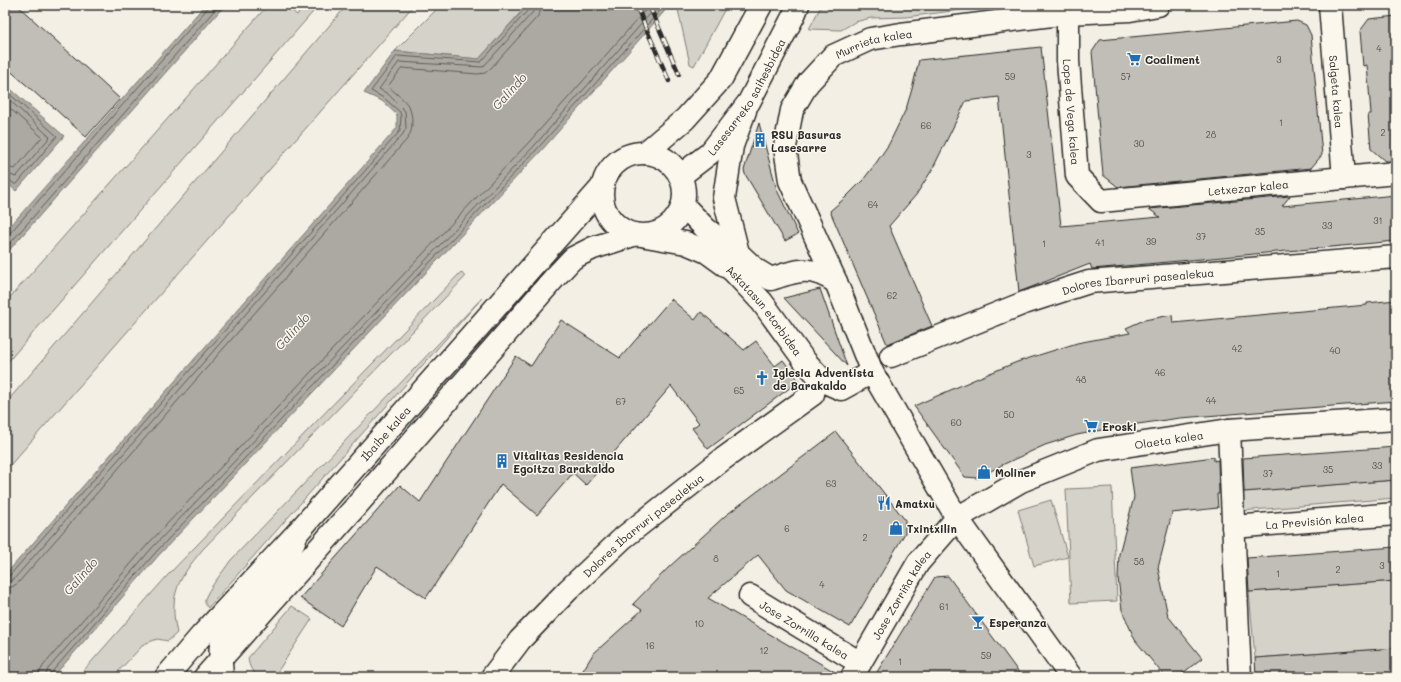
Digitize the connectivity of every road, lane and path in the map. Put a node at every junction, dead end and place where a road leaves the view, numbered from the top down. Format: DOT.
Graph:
graph roads {
  1 [pos="761,5"];
  2 [pos="798,5"];
  3 [pos="1158,5"];
  4 [pos="1330,5"];
  5 [pos="1068,8"];
  6 [pos="748,102"];
  7 [pos="645,153"];
  8 [pos="1396,173"];
  9 [pos="680,176"];
  10 [pos="1344,178"];
  11 [pos="602,187"];
  12 [pos="1101,201"];
  13 [pos="683,206"];
  14 [pos="806,214"];
  15 [pos="639,235"];
  16 [pos="738,253"];
  17 [pos="1396,257"];
  18 [pos="794,271"];
  19 [pos="836,282"];
  20 [pos="891,356"];
  21 [pos="872,372"];
  22 [pos="813,394"];
  23 [pos="1396,419"];
  24 [pos="1229,430"];
  25 [pos="1396,514"];
  26 [pos="957,518"];
  27 [pos="1233,527"];
  28 [pos="297,533"];
  29 [pos="750,596"];
  30 [pos="221,668"];
  31 [pos="856,670"];
  32 [pos="166,677"];
  33 [pos="205,677"];
  34 [pos="492,677"];
  35 [pos="1071,677"];
  36 [pos="1240,677"];
  1 -- 7 [label="street"];
  2 -- 6 [label="street, Lasesarreko saihesbidea"];
  3 -- 5 [label="street, Murrieta kalea"];
  4 -- 10 [label="street, Salgeta kalea"];
  5 -- 12 [label="street, Lope de Vega kalea"];
  5 -- 14 [label="street, Murrieta kalea"];
  6 -- 9 [label="street, Lasesarreko saihesbidea"];
  6 -- 16 [label="street, Askatasun etorbidea"];
  7 -- 9 [label="street"];
  7 -- 11 [label="street"];
  8 -- 10 [label="street, Letxezar kalea"];
  9 -- 13 [label="street"];
  10 -- 12 [label="street, Letxezar kalea"];
  11 -- 15 [label="street"];
  11 -- 28 [label="street, Ibaibe kalea"];
  13 -- 15 [label="street"];
  13 -- 16 [label="street, Askatasun etorbidea"];
  14 -- 18 [label="street"];
  14 -- 19 [label="street"];
  15 -- 21 [label="street, Askatasun etorbidea"];
  15 -- 30 [label="street"];
  16 -- 18 [label="street, Askatasun etorbidea"];
  17 -- 20 [label="street, Dolores Ibarruri pasealekua"];
  18 -- 19 [label="street, Askatasun etorbidea"];
  19 -- 21 [label="street"];
  21 -- 26 [label="street"];
  22 -- 34 [label="street, Dolores Ibarruri pasealekua"];
  23 -- 24 [label="street, Olaeta kalea"];
  24 -- 26 [label="street, Olaeta kalea"];
  24 -- 27 [label="street"];
  25 -- 27 [label="street, La Previsión kalea"];
  26 -- 31 [label="street, Jose Zorriña kalea"];
  26 -- 35 [label="street"];
  27 -- 36 [label="street"];
  28 -- 30 [label="street"];
  28 -- 32 [label="street, Ibaibe kalea"];
  29 -- 31 [label="street, Jose Zorrilla kalea"];
  30 -- 33 [label="street"];
}
